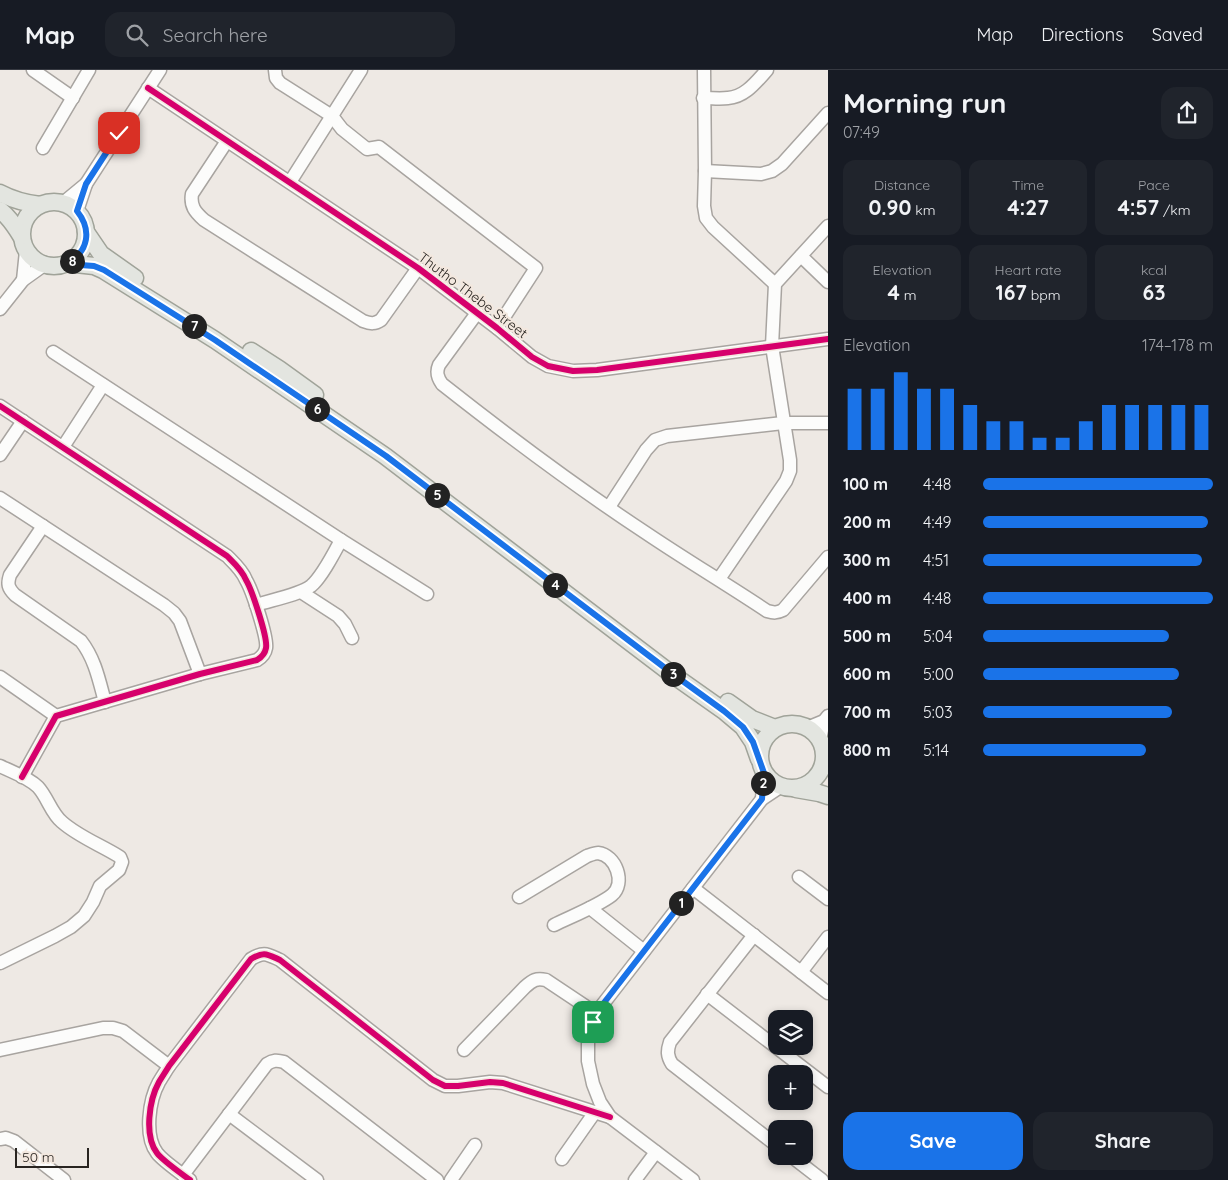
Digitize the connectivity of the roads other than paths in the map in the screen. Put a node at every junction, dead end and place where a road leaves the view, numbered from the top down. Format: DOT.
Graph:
graph roads {
  1 [pos="33,70"];
  2 [pos="89,70"];
  3 [pos="160,70"];
  4 [pos="276,70"];
  5 [pos="361,70"];
  6 [pos="704,70"];
  7 [pos="767,70"];
  8 [pos="148,88"];
  9 [pos="73,98"];
  10 [pos="704,98"];
  11 [pos="828,113"];
  12 [pos="332,116"];
  13 [pos="227,141"];
  14 [pos="44,148"];
  15 [pos="705,171"];
  16 [pos="290,182"];
  17 [pos="0,193"];
  18 [pos="40,205"];
  19 [pos="70,207"];
  20 [pos="0,210"];
  21 [pos="828,226"];
  22 [pos="86,232"];
  23 [pos="24,244"];
  24 [pos="801,256"];
  25 [pos="67,264"];
  26 [pos="44,265"];
  27 [pos="418,268"];
  28 [pos="23,280"];
  29 [pos="828,282"];
  30 [pos="775,284"];
  31 [pos="0,310"];
  32 [pos="477,313"];
  33 [pos="497,328"];
  34 [pos="828,339"];
  35 [pos="772,346"];
  36 [pos="53,352"];
  37 [pos="103,385"];
  38 [pos="0,406"];
  39 [pos="23,421"];
  40 [pos="783,423"];
  41 [pos="828,423"];
  42 [pos="63,447"];
  43 [pos="0,455"];
  44 [pos="0,498"];
  45 [pos="609,508"];
  46 [pos="42,526"];
  47 [pos="341,540"];
  48 [pos="828,557"];
  49 [pos="719,579"];
  50 [pos="301,592"];
  51 [pos="428,594"];
  52 [pos="256,605"];
  53 [pos="352,638"];
  54 [pos="200,674"];
  55 [pos="0,677"];
  56 [pos="105,702"];
  57 [pos="56,716"];
  58 [pos="826,718"];
  59 [pos="775,728"];
  60 [pos="807,728"];
  61 [pos="820,740"];
  62 [pos="826,764"];
  63 [pos="0,766"];
  64 [pos="762,766"];
  65 [pos="22,777"];
  66 [pos="787,788"];
  67 [pos="828,796"];
  68 [pos="762,799"];
  69 [pos="800,877"];
  70 [pos="693,888"];
  71 [pos="519,898"];
  72 [pos="828,899"];
  73 [pos="590,908"];
  74 [pos="554,925"];
  75 [pos="754,935"];
  76 [pos="828,937"];
  77 [pos="644,951"];
  78 [pos="0,963"];
  79 [pos="801,972"];
  80 [pos="828,993"];
  81 [pos="707,994"];
  82 [pos="597,1014"];
  83 [pos="0,1050"];
  84 [pos="464,1050"];
  85 [pos="169,1066"];
  86 [pos="828,1087"];
  87 [pos="595,1112"];
  88 [pos="229,1114"];
  89 [pos="610,1117"];
  90 [pos="0,1139"];
  91 [pos="768,1139"];
  92 [pos="475,1145"];
  93 [pos="656,1152"];
  94 [pos="562,1159"];
  95 [pos="803,1165"];
  96 [pos="186,1177"];
  97 [pos="64,1180"];
  98 [pos="317,1180"];
  99 [pos="438,1180"];
  100 [pos="452,1180"];
  101 [pos="635,1180"];
  102 [pos="693,1180"];
  103 [pos="822,1180"];
  1 -- 9 [label="street"];
  2 -- 9 [label="street"];
  3 -- 8 [label="street"];
  4 -- 12 [label="street"];
  5 -- 12 [label="street"];
  6 -- 10 [label="street"];
  7 -- 10 [label="street"];
  8 -- 13 [label="street, Thutho Thebe Street"];
  8 -- 19 [label="street"];
  9 -- 14 [label="street"];
  10 -- 15 [label="street"];
  11 -- 15 [label="street"];
  12 -- 16 [label="street"];
  12 -- 33 [label="street"];
  13 -- 16 [label="street, Thutho Thebe Street"];
  13 -- 27 [label="street"];
  15 -- 30 [label="street"];
  16 -- 27 [label="street, Thutho Thebe Street"];
  17 -- 18 [label="main road"];
  18 -- 19 [label="main road"];
  18 -- 23 [label="main road"];
  19 -- 22 [label="main road"];
  20 -- 23 [label="main road"];
  21 -- 24 [label="street"];
  22 -- 25 [label="main road"];
  22 -- 59 [label="main road"];
  23 -- 26 [label="main road"];
  23 -- 28 [label="street"];
  24 -- 29 [label="street"];
  24 -- 30 [label="street"];
  25 -- 26 [label="main road"];
  25 -- 64 [label="main road"];
  26 -- 28 [label="street"];
  27 -- 32 [label="street, Thutho Thebe Street"];
  28 -- 31 [label="street"];
  30 -- 35 [label="street"];
  32 -- 33 [label="street, Thutho Thebe Street"];
  32 -- 45 [label="street"];
  33 -- 35 [label="street, Thutho Thebe Street"];
  34 -- 35 [label="street, Thutho Thebe Street"];
  35 -- 40 [label="street"];
  36 -- 37 [label="street"];
  37 -- 42 [label="street"];
  37 -- 47 [label="street"];
  38 -- 39 [label="street"];
  39 -- 42 [label="street"];
  39 -- 43 [label="street"];
  40 -- 41 [label="street"];
  40 -- 45 [label="street"];
  40 -- 49 [label="street"];
  42 -- 52 [label="street"];
  44 -- 46 [label="street"];
  45 -- 49 [label="street"];
  46 -- 54 [label="street"];
  46 -- 56 [label="street"];
  47 -- 50 [label="street"];
  47 -- 51 [label="street"];
  48 -- 49 [label="street"];
  50 -- 52 [label="street"];
  50 -- 53 [label="street"];
  52 -- 54 [label="street"];
  54 -- 56 [label="street"];
  55 -- 57 [label="street"];
  56 -- 57 [label="street"];
  57 -- 65 [label="street"];
  58 -- 60 [label="street"];
  58 -- 61 [label="street"];
  59 -- 60 [label="main road"];
  59 -- 64 [label="main road"];
  60 -- 61 [label="main road"];
  61 -- 62 [label="main road"];
  62 -- 66 [label="main road"];
  63 -- 65 [label="street"];
  64 -- 66 [label="main road"];
  64 -- 68 [label="street"];
  65 -- 78 [label="street"];
  66 -- 67 [label="main road"];
  66 -- 68 [label="street"];
  68 -- 70 [label="street"];
  69 -- 72 [label="street"];
  70 -- 75 [label="street"];
  70 -- 77 [label="street"];
  71 -- 73 [label="street"];
  73 -- 74 [label="street"];
  73 -- 77 [label="street"];
  75 -- 79 [label="street"];
  75 -- 81 [label="street"];
  76 -- 79 [label="street"];
  77 -- 82 [label="street"];
  79 -- 80 [label="street"];
  81 -- 86 [label="street"];
  81 -- 91 [label="street"];
  82 -- 84 [label="street"];
  82 -- 89 [label="street"];
  83 -- 85 [label="street"];
  85 -- 87 [label="street"];
  85 -- 96 [label="street"];
  87 -- 89 [label="street"];
  87 -- 94 [label="street"];
  88 -- 96 [label="street"];
  88 -- 98 [label="street"];
  88 -- 99 [label="street"];
  89 -- 93 [label="street"];
  90 -- 97 [label="street"];
  92 -- 100 [label="street"];
  93 -- 101 [label="street"];
  93 -- 102 [label="street"];
  95 -- 103 [label="street"];
}
